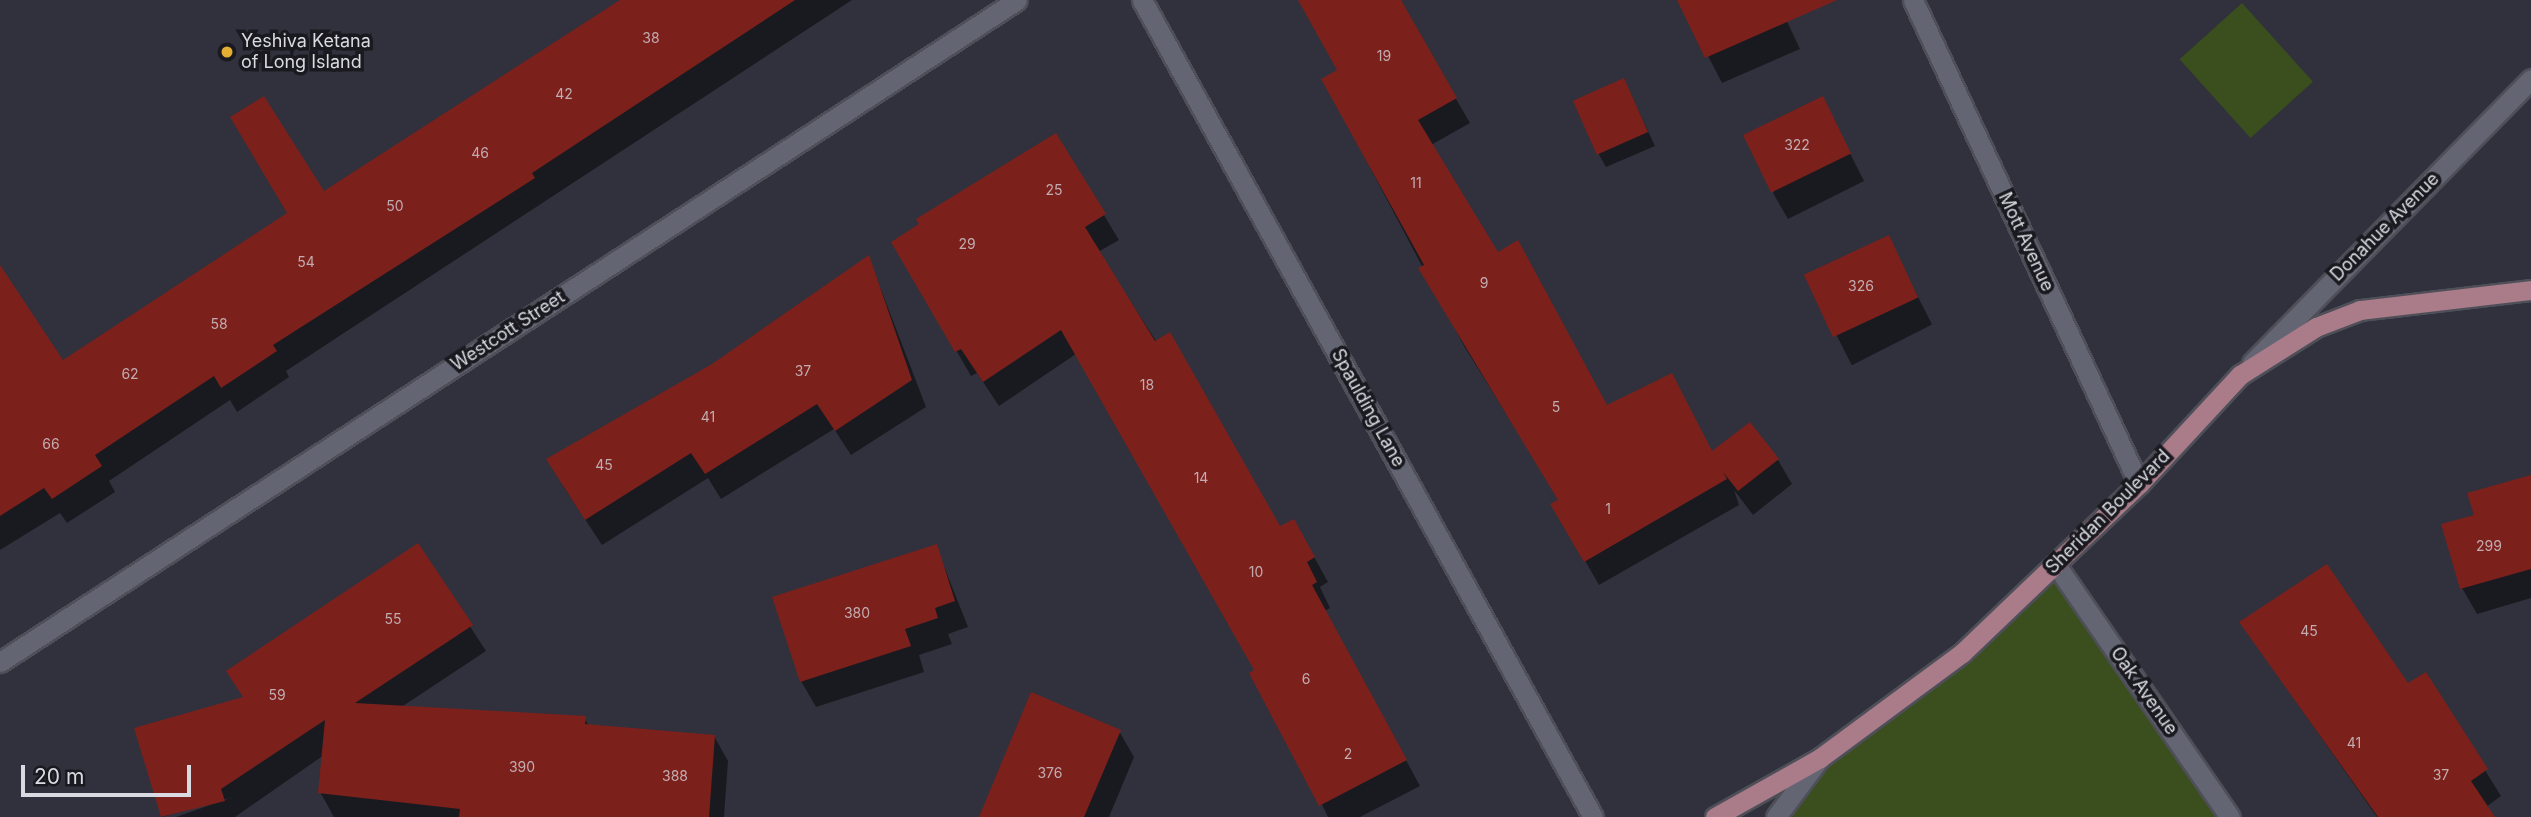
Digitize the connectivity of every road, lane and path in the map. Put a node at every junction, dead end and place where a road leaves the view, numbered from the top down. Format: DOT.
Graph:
graph roads {
  1 [pos="1017,0"];
  2 [pos="1142,0"];
  3 [pos="1913,0"];
  4 [pos="2531,79"];
  5 [pos="2531,290"];
  6 [pos="2240,375"];
  7 [pos="2139,484"];
  8 [pos="2056,565"];
  9 [pos="0,662"];
  10 [pos="1820,758"];
  11 [pos="1593,817"];
  12 [pos="1716,817"];
  13 [pos="1776,817"];
  14 [pos="2231,817"];
  1 -- 9 [label="street, Westcott Street"];
  2 -- 11 [label="street, Spaulding Lane"];
  3 -- 7 [label="street, Mott Avenue"];
  4 -- 6 [label="street, Donahue Avenue"];
  5 -- 6 [label="main road, Sheridan Boulevard"];
  6 -- 7 [label="main road, Sheridan Boulevard"];
  7 -- 8 [label="main road, Sheridan Boulevard"];
  8 -- 10 [label="main road, Sheridan Boulevard"];
  8 -- 14 [label="street, Oak Avenue"];
  10 -- 12 [label="main road, Sheridan Boulevard"];
  10 -- 13 [label="street"];
}
